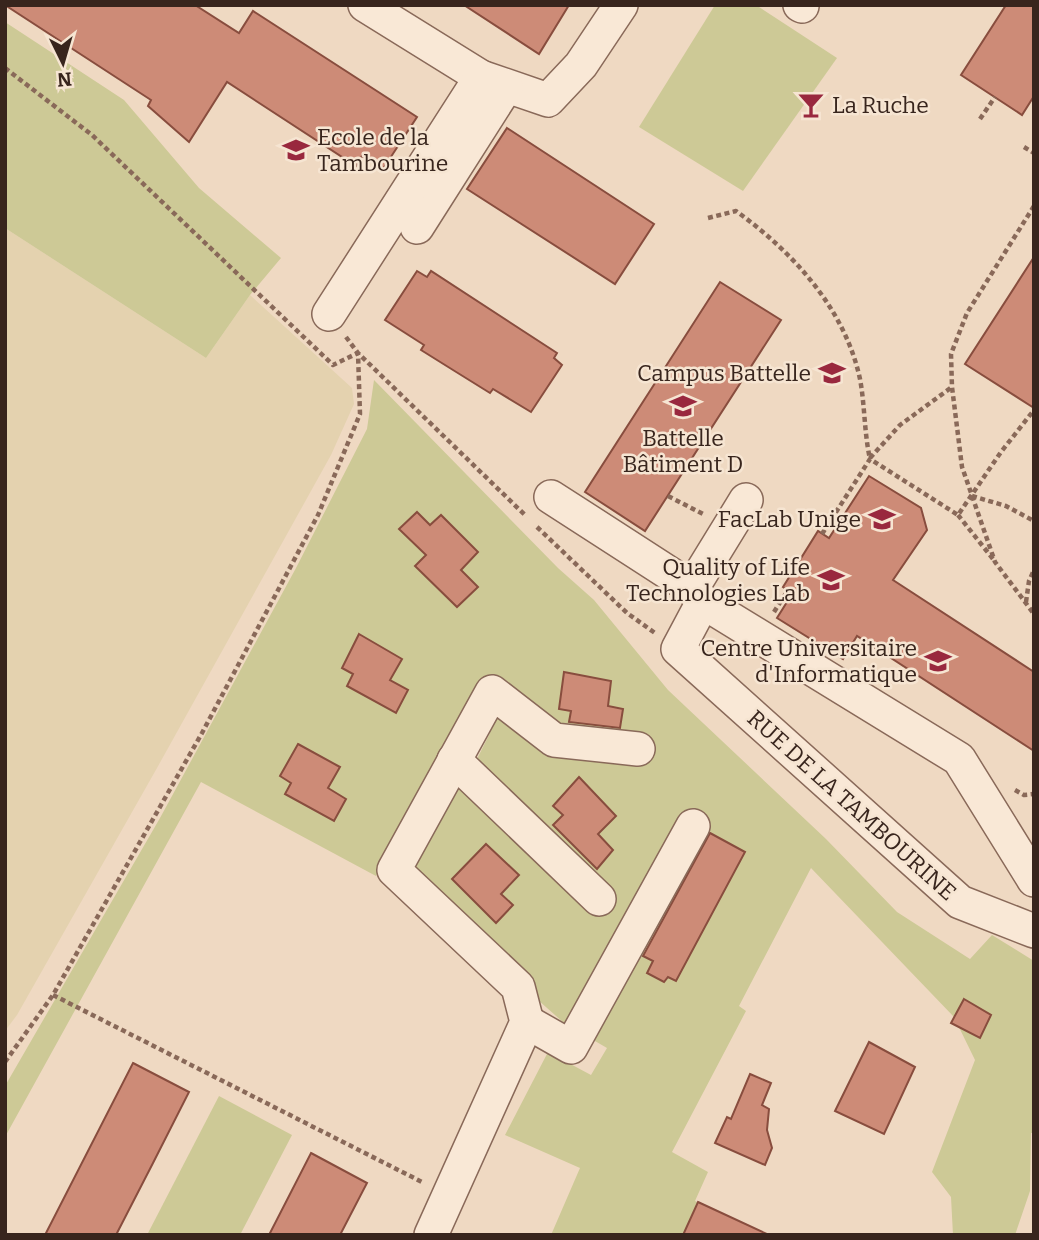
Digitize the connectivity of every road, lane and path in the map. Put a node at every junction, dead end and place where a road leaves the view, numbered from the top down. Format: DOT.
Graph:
graph roads {
  1 [pos="365,5"];
  2 [pos="621,5"];
  3 [pos="5,68"];
  4 [pos="494,82"];
  5 [pos="995,97"];
  6 [pos="980,119"];
  7 [pos="1024,147"];
  8 [pos="1034,153"];
  9 [pos="1034,206"];
  10 [pos="708,218"];
  11 [pos="417,227"];
  12 [pos="328,314"];
  13 [pos="358,354"];
  14 [pos="953,387"];
  15 [pos="1034,410"];
  16 [pos="870,459"];
  17 [pos="972,495"];
  18 [pos="668,496"];
  19 [pos="551,497"];
  20 [pos="737,514"];
  21 [pos="958,515"];
  22 [pos="1034,521"];
  23 [pos="822,534"];
  24 [pos="995,562"];
  25 [pos="1034,570"];
  26 [pos="697,595"];
  27 [pos="1026,603"];
  28 [pos="1034,614"];
  29 [pos="678,649"];
  30 [pos="638,749"];
  31 [pos="454,760"];
  32 [pos="693,826"];
  33 [pos="1034,880"];
  34 [pos="599,900"];
  35 [pos="1034,931"];
  36 [pos="53,995"];
  37 [pos="527,1022"];
  38 [pos="5,1062"];
  39 [pos="448,1196"];
  40 [pos="431,1235"];
  1 -- 4 [label="street"];
  2 -- 4 [label="street"];
  3 -- 13 [label="path"];
  4 -- 11 [label="street"];
  4 -- 12 [label="street"];
  5 -- 6 [label="path"];
  7 -- 8 [label="path"];
  9 -- 14 [label="path"];
  10 -- 16 [label="path"];
  13 -- 29 [label="path"];
  13 -- 36 [label="path"];
  14 -- 16 [label="path"];
  14 -- 17 [label="path"];
  15 -- 17 [label="path"];
  16 -- 21 [label="path"];
  16 -- 23 [label="path"];
  17 -- 21 [label="path"];
  17 -- 22 [label="path"];
  17 -- 24 [label="path"];
  18 -- 20 [label="path"];
  19 -- 26 [label="street"];
  20 -- 26 [label="street"];
  21 -- 24 [label="path"];
  24 -- 27 [label="path"];
  25 -- 27 [label="path"];
  26 -- 29 [label="street"];
  26 -- 33 [label="street"];
  27 -- 28 [label="path"];
  29 -- 35 [label="street, RUE DE LA TAMBOURINE"];
  30 -- 31 [label="street"];
  31 -- 34 [label="street"];
  31 -- 37 [label="street"];
  32 -- 37 [label="street"];
  36 -- 38 [label="path"];
  36 -- 39 [label="path"];
  37 -- 39 [label="street"];
  39 -- 40 [label="street"];
}
